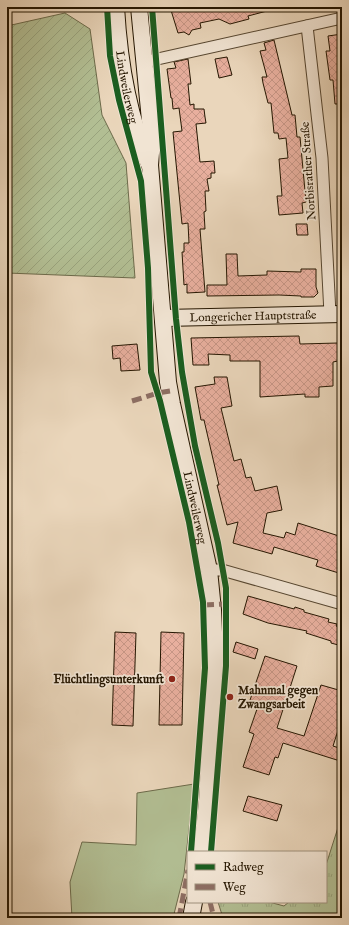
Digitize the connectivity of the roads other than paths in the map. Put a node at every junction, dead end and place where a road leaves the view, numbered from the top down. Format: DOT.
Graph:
graph roads {
  1 [pos="104,7"];
  2 [pos="139,7"];
  3 [pos="117,15"];
  4 [pos="342,18"];
  5 [pos="307,26"];
  6 [pos="144,62"];
  7 [pos="150,165"];
  8 [pos="336,314"];
  9 [pos="164,318"];
  10 [pos="209,570"];
  11 [pos="342,604"];
  12 [pos="202,851"];
  13 [pos="194,903"];
  14 [pos="202,903"];
  15 [pos="192,918"];
  16 [pos="202,918"];
  1 -- 3 [label="street"];
  2 -- 6 [label="street, Lindweilerweg"];
  3 -- 7 [label="street, Lindweilerweg"];
  4 -- 5 [label="street"];
  5 -- 6 [label="street"];
  5 -- 8 [label="street, Norbisrather Straße"];
  6 -- 7 [label="street, Lindweilerweg"];
  7 -- 9 [label="street, Lindweilerweg"];
  8 -- 9 [label="street, Longericher Hauptstraße"];
  9 -- 10 [label="street, Lindweilerweg"];
  10 -- 11 [label="street"];
  10 -- 12 [label="street, Lindweilerweg"];
  13 -- 15 [label="street"];
  14 -- 16 [label="street"];
}
